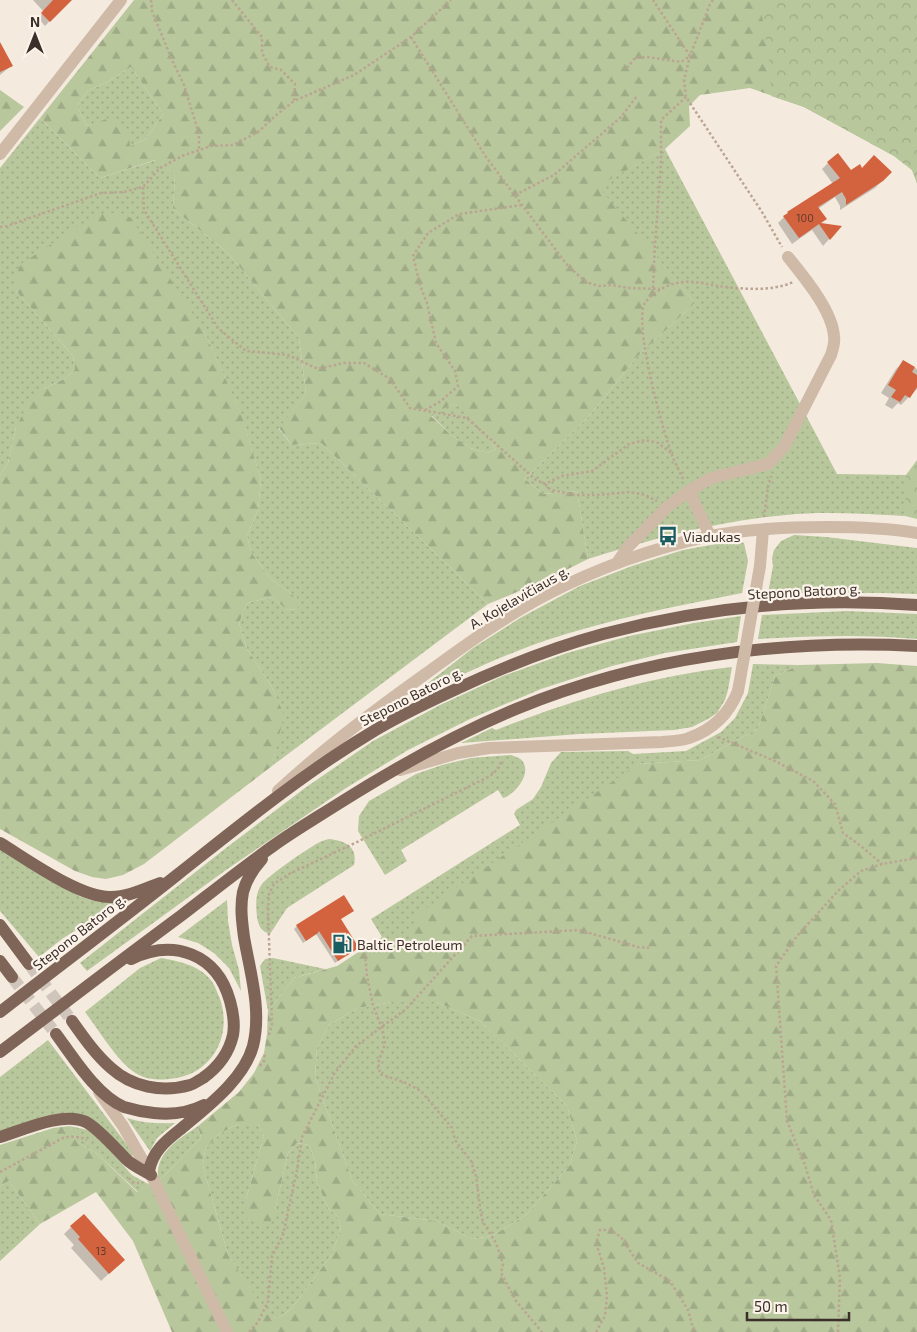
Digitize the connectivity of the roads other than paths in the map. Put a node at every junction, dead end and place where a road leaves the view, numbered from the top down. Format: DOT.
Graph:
graph roads {
  1 [pos="121,0"];
  2 [pos="0,154"];
  3 [pos="788,257"];
  4 [pos="689,491"];
  5 [pos="763,530"];
  6 [pos="917,533"];
  7 [pos="710,536"];
  8 [pos="617,564"];
  9 [pos="917,605"];
  10 [pos="917,646"];
  11 [pos="385,774"];
  12 [pos="249,817"];
  13 [pos="0,843"];
  14 [pos="273,846"];
  15 [pos="174,878"];
  16 [pos="0,925"];
  17 [pos="0,961"];
  18 [pos="29,964"];
  19 [pos="111,968"];
  20 [pos="12,977"];
  21 [pos="0,1012"];
  22 [pos="72,1022"];
  23 [pos="56,1034"];
  24 [pos="0,1052"];
  25 [pos="94,1084"];
  26 [pos="214,1101"];
  27 [pos="0,1137"];
  28 [pos="150,1173"];
  29 [pos="227,1332"];
  1 -- 2 [label="street"];
  3 -- 4 [label="street"];
  4 -- 7 [label="street"];
  4 -- 8 [label="street"];
  5 -- 6 [label="street, A. Kojelavičiaus g."];
  5 -- 7 [label="street, A. Kojelavičiaus g."];
  5 -- 11 [label="street, bridge"];
  7 -- 8 [label="street, A. Kojelavičiaus g."];
  8 -- 12 [label="street, A. Kojelavičiaus g."];
  9 -- 12 [label="main road, Stepono Batoro g."];
  10 -- 11 [label="main road"];
  11 -- 14 [label="main road"];
  12 -- 15 [label="main road, Stepono Batoro g."];
  13 -- 15 [label="main road"];
  14 -- 19 [label="main road"];
  14 -- 26 [label="main road"];
  15 -- 21 [label="main road, Stepono Batoro g."];
  16 -- 18 [label="main road"];
  17 -- 20 [label="main road"];
  19 -- 22 [label="main road"];
  19 -- 24 [label="main road"];
  23 -- 25 [label="main road"];
  25 -- 26 [label="main road"];
  25 -- 28 [label="street"];
  26 -- 28 [label="main road"];
  27 -- 28 [label="main road"];
  28 -- 29 [label="street"];
}
